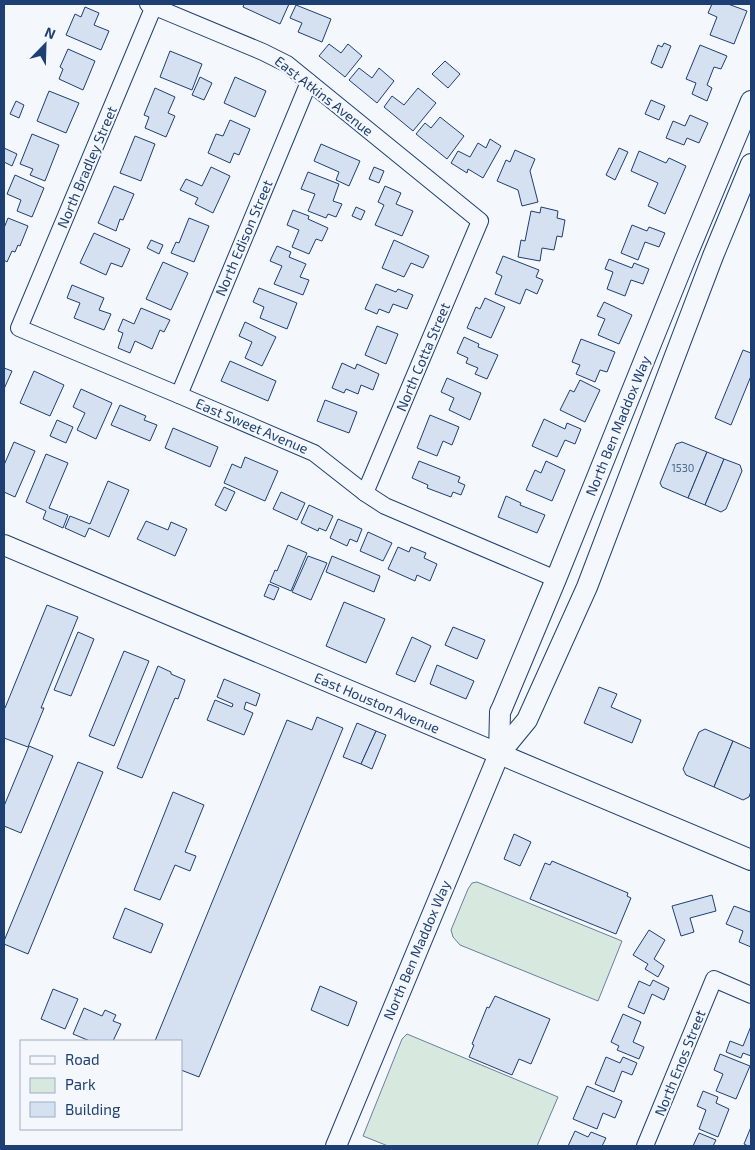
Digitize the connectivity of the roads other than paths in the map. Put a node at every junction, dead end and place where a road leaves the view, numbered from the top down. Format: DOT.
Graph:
graph roads {
  1 [pos="151,5"];
  2 [pos="309,82"];
  3 [pos="751,101"];
  4 [pos="751,164"];
  5 [pos="480,221"];
  6 [pos="19,328"];
  7 [pos="179,394"];
  8 [pos="365,493"];
  9 [pos="4,545"];
  10 [pos="556,578"];
  11 [pos="499,754"];
  12 [pos="751,860"];
  13 [pos="751,995"];
  14 [pos="336,1146"];
  15 [pos="645,1146"];
  1 -- 2 [label="street, East Atkins Avenue"];
  1 -- 6 [label="street, North Bradley Street"];
  2 -- 5 [label="street, East Atkins Avenue"];
  2 -- 7 [label="street, North Edison Street"];
  3 -- 10 [label="main road, North Ben Maddox Way"];
  4 -- 11 [label="main road, North Ben Maddox Way"];
  5 -- 8 [label="street, North Cotta Street"];
  6 -- 7 [label="street, East Sweet Avenue"];
  7 -- 8 [label="street, East Sweet Avenue"];
  8 -- 10 [label="street, East Sweet Avenue"];
  9 -- 11 [label="main road, East Houston Avenue"];
  10 -- 11 [label="main road, North Ben Maddox Way"];
  11 -- 12 [label="main road, East Houston Avenue"];
  11 -- 14 [label="main road, North Ben Maddox Way"];
  13 -- 15 [label="street, North Enos Street"];
}
